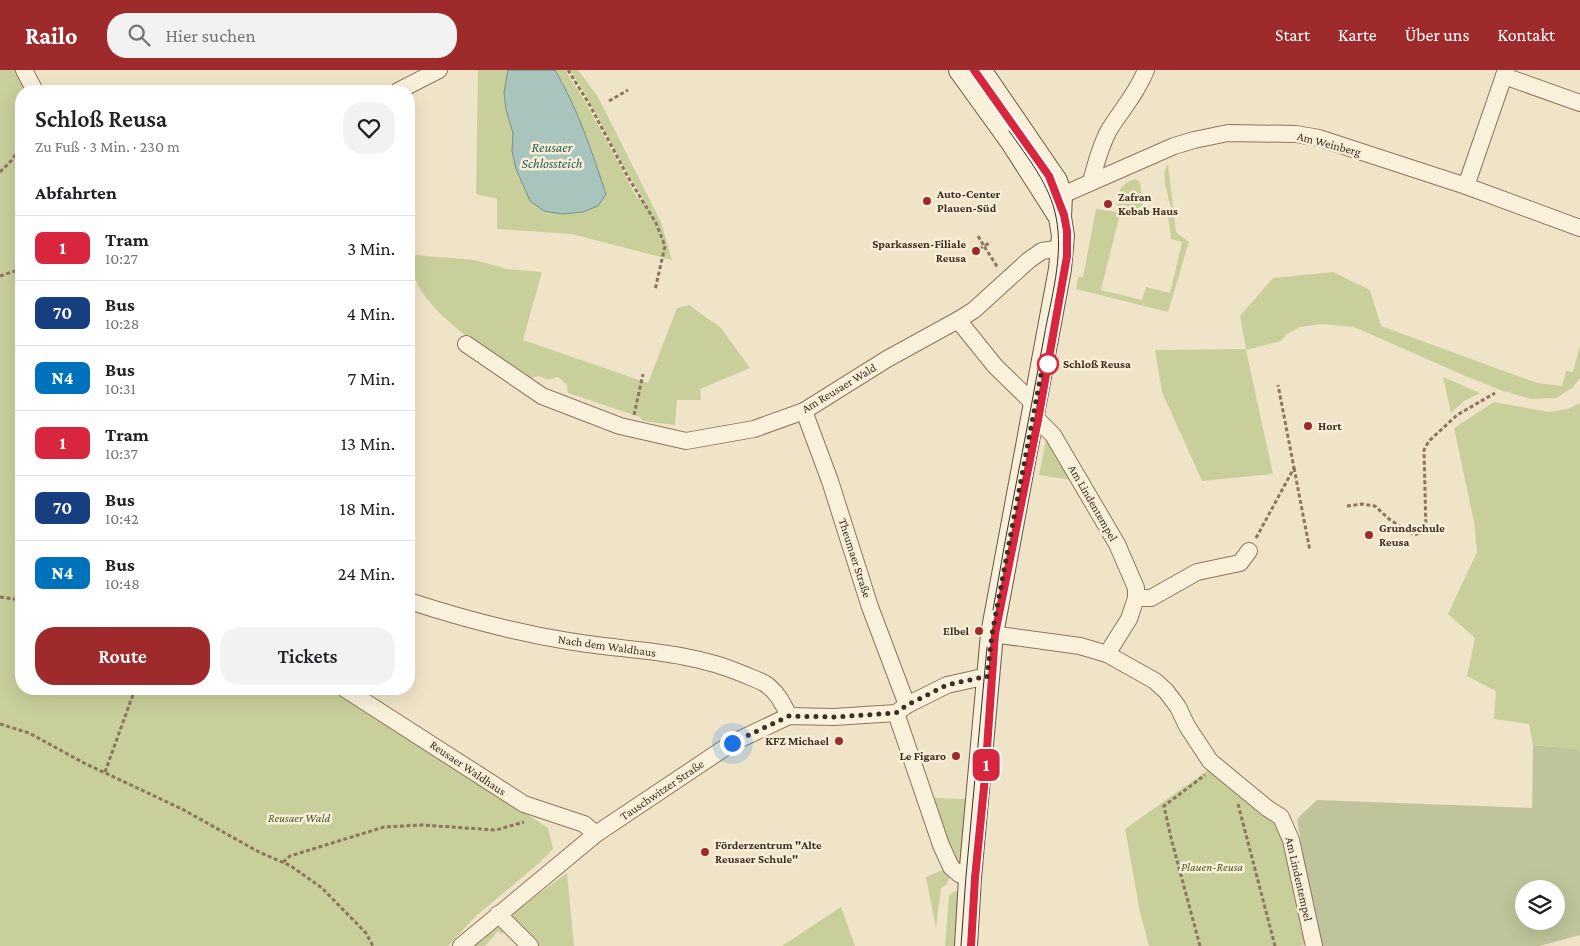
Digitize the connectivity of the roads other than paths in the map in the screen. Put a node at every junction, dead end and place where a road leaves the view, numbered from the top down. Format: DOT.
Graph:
graph roads {
  1 [pos="24,70"];
  2 [pos="439,70"];
  3 [pos="960,70"];
  4 [pos="980,70"];
  5 [pos="1146,70"];
  6 [pos="1505,73"];
  7 [pos="32,85"];
  8 [pos="410,85"];
  9 [pos="1580,103"];
  10 [pos="1091,181"];
  11 [pos="1466,186"];
  12 [pos="1057,204"];
  13 [pos="1580,228"];
  14 [pos="1062,248"];
  15 [pos="958,320"];
  16 [pos="466,344"];
  17 [pos="804,411"];
  18 [pos="1034,412"];
  19 [pos="1249,551"];
  20 [pos="1136,598"];
  21 [pos="415,603"];
  22 [pos="992,634"];
  23 [pos="1107,654"];
  24 [pos="987,677"];
  25 [pos="354,695"];
  26 [pos="901,709"];
  27 [pos="789,716"];
  28 [pos="596,834"];
  29 [pos="970,878"];
  30 [pos="498,914"];
  31 [pos="461,946"];
  32 [pos="530,946"];
  33 [pos="966,946"];
  34 [pos="1314,946"];
  1 -- 7 [label="street"];
  2 -- 8 [label="street"];
  3 -- 12 [label="street"];
  4 -- 12 [label="street"];
  5 -- 10 [label="street"];
  6 -- 9 [label="street"];
  6 -- 11 [label="street"];
  10 -- 11 [label="street, Am Weinberg"];
  10 -- 12 [label="street, Am Weinberg"];
  11 -- 13 [label="street, Am Weinberg"];
  12 -- 14 [label="street"];
  14 -- 15 [label="street, Am Reusaer Wald"];
  14 -- 18 [label="street"];
  15 -- 17 [label="street, Am Reusaer Wald"];
  15 -- 18 [label="street"];
  16 -- 17 [label="street, Am Reusaer Wald"];
  17 -- 26 [label="street, Theumaer Straße"];
  18 -- 20 [label="street, Am Lindentempel"];
  18 -- 22 [label="street"];
  19 -- 20 [label="street"];
  20 -- 23 [label="street"];
  21 -- 27 [label="street, Nach dem Waldhaus"];
  22 -- 23 [label="street, Am Lindentempel"];
  22 -- 24 [label="street"];
  23 -- 34 [label="street, Am Lindentempel"];
  24 -- 26 [label="street, Tauschwitzer Straße"];
  24 -- 29 [label="street"];
  25 -- 28 [label="street, Reusaer Waldhaus"];
  26 -- 27 [label="street, Tauschwitzer Straße"];
  26 -- 29 [label="street"];
  27 -- 28 [label="street, Tauschwitzer Straße"];
  28 -- 30 [label="street, Tauschwitzer Straße"];
  29 -- 33 [label="street"];
  30 -- 31 [label="street, Tauschwitzer Straße"];
  30 -- 32 [label="street"];
}
